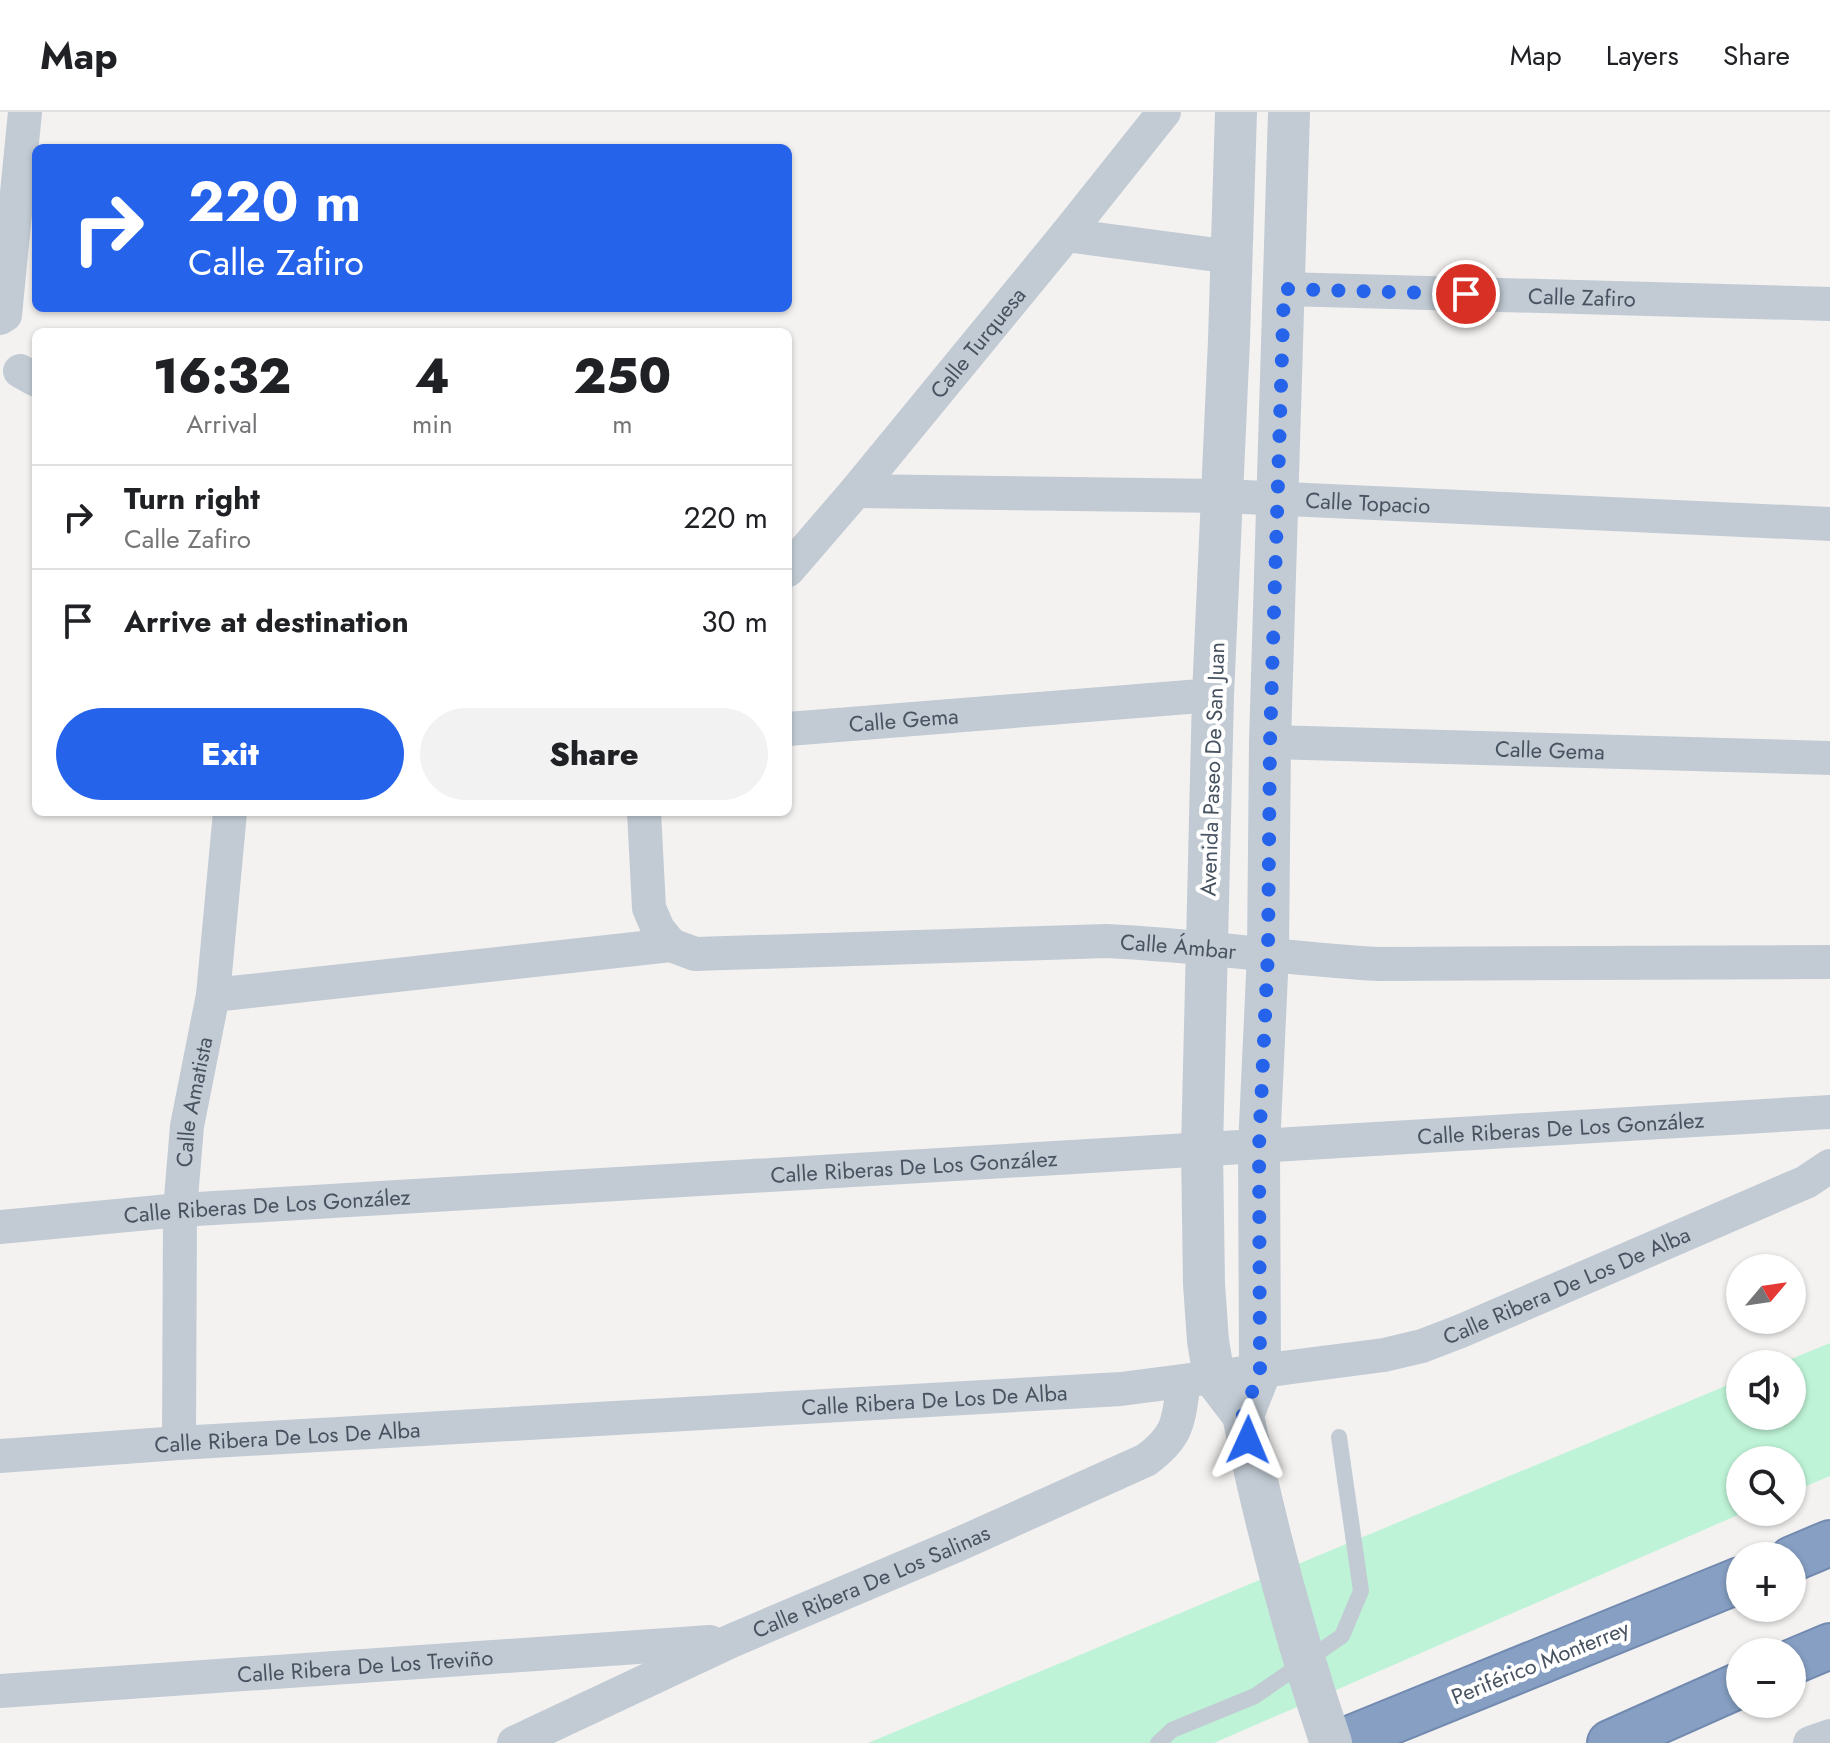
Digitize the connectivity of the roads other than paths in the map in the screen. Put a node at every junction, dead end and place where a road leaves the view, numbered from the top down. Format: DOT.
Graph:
graph roads {
  1 [pos="25,112"];
  2 [pos="1164,112"];
  3 [pos="1236,112"];
  4 [pos="1289,112"];
  5 [pos="1066,235"];
  6 [pos="1232,257"];
  7 [pos="1284,289"];
  8 [pos="1830,304"];
  9 [pos="0,318"];
  10 [pos="856,491"];
  11 [pos="1222,496"];
  12 [pos="1276,500"];
  13 [pos="1830,524"];
  14 [pos="792,565"];
  15 [pos="1213,695"];
  16 [pos="792,729"];
  17 [pos="1270,742"];
  18 [pos="1830,758"];
  19 [pos="230,816"];
  20 [pos="644,816"];
  21 [pos="671,945"];
  22 [pos="1207,948"];
  23 [pos="1268,953"];
  24 [pos="1830,962"];
  25 [pos="213,995"];
  26 [pos="1830,1112"];
  27 [pos="1259,1147"];
  28 [pos="1202,1149"];
  29 [pos="1830,1166"];
  30 [pos="180,1210"];
  31 [pos="0,1227"];
  32 [pos="1260,1372"];
  33 [pos="1199,1379"];
  34 [pos="1246,1428"];
  35 [pos="1339,1437"];
  36 [pos="179,1443"];
  37 [pos="0,1456"];
  38 [pos="1726,1586"];
  39 [pos="731,1641"];
  40 [pos="1830,1646"];
  41 [pos="1806,1656"];
  42 [pos="0,1691"];
  43 [pos="1726,1691"];
  44 [pos="1830,1736"];
  45 [pos="514,1743"];
  46 [pos="1158,1743"];
  47 [pos="1331,1743"];
  48 [pos="1339,1743"];
  49 [pos="1610,1743"];
  50 [pos="1810,1743"];
  1 -- 9 [label="street"];
  2 -- 5 [label="street, Calle Turquesa"];
  3 -- 6 [label="street, Avenida Paseo De San Juan"];
  4 -- 7 [label="street"];
  5 -- 6 [label="street"];
  5 -- 10 [label="street, Calle Turquesa"];
  6 -- 11 [label="street, Avenida Paseo De San Juan"];
  7 -- 8 [label="street, Calle Zafiro"];
  7 -- 12 [label="street"];
  10 -- 11 [label="street, Calle Topacio"];
  10 -- 14 [label="street, Calle Turquesa"];
  11 -- 12 [label="street, Calle Topacio"];
  11 -- 15 [label="street, Avenida Paseo De San Juan"];
  12 -- 13 [label="street, Calle Topacio"];
  12 -- 17 [label="street"];
  15 -- 16 [label="street, Calle Gema"];
  15 -- 22 [label="street, Avenida Paseo De San Juan"];
  17 -- 18 [label="street, Calle Gema"];
  17 -- 23 [label="street"];
  19 -- 25 [label="street, Calle Amatista"];
  20 -- 21 [label="street"];
  21 -- 22 [label="street, Calle Ámbar"];
  21 -- 25 [label="street, Calle Ámbar"];
  22 -- 23 [label="street, Calle Ámbar"];
  22 -- 28 [label="street, Avenida Paseo De San Juan"];
  23 -- 24 [label="street, Calle Ámbar"];
  23 -- 27 [label="street"];
  25 -- 30 [label="street, Calle Amatista"];
  26 -- 27 [label="street, Calle Riberas De Los González"];
  27 -- 28 [label="street, Calle Riberas De Los González"];
  27 -- 32 [label="street"];
  28 -- 30 [label="street, Calle Riberas De Los González"];
  28 -- 33 [label="street, Avenida Paseo De San Juan"];
  29 -- 32 [label="street, Calle Ribera De Los De Alba"];
  30 -- 31 [label="street, Calle Riberas De Los González"];
  30 -- 36 [label="street, Calle Amatista"];
  32 -- 33 [label="street, Calle Ribera De Los De Alba"];
  32 -- 34 [label="street"];
  33 -- 34 [label="street"];
  33 -- 36 [label="street, Calle Ribera De Los De Alba"];
  33 -- 39 [label="street, Calle Ribera De Los Salinas"];
  34 -- 47 [label="street, bridge"];
  35 -- 46 [label="lane"];
  36 -- 37 [label="street, Calle Ribera De Los De Alba"];
  38 -- 48 [label="highway, Periférico Monterrey"];
  39 -- 42 [label="street, Calle Ribera De Los Treviño"];
  39 -- 45 [label="street, Calle Ribera De Los Salinas"];
  40 -- 41 [label="highway"];
  43 -- 49 [label="highway"];
  44 -- 50 [label="street"];
}
